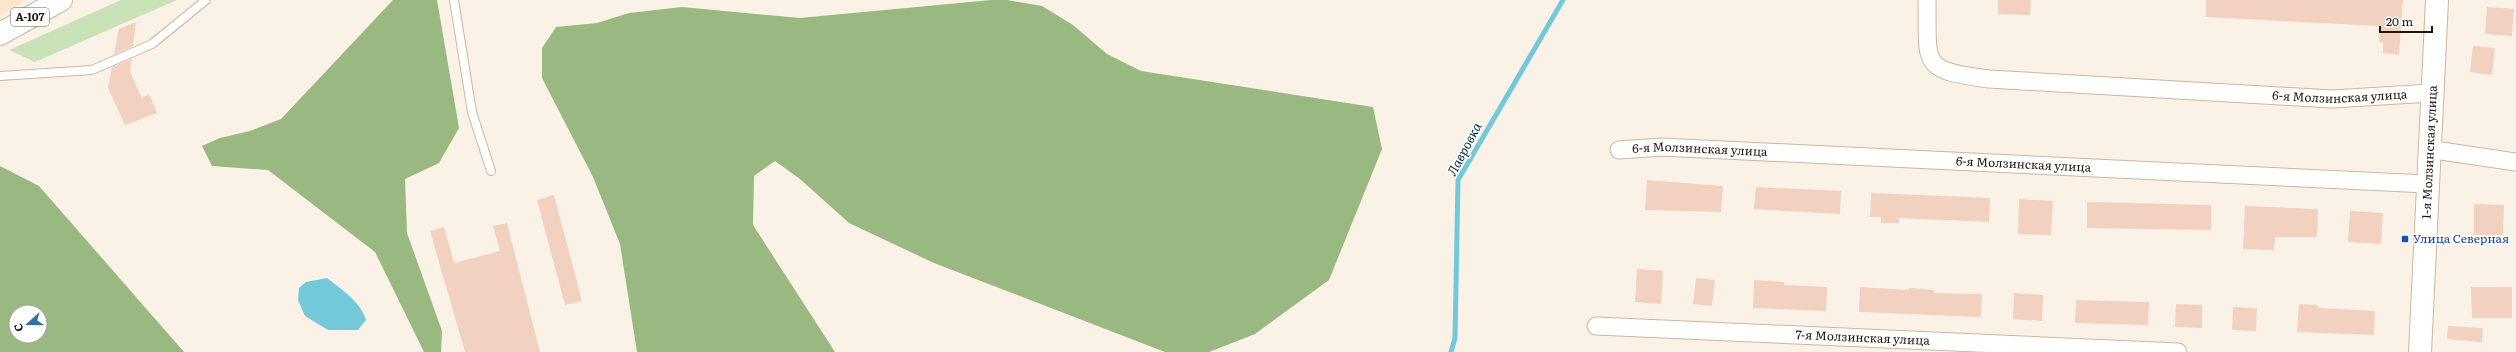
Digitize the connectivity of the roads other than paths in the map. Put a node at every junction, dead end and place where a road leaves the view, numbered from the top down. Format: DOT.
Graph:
graph roads {
  1 [pos="61,0"];
  2 [pos="206,0"];
  3 [pos="454,0"];
  4 [pos="1927,0"];
  5 [pos="2437,0"];
  6 [pos="0,34"];
  7 [pos="0,76"];
  8 [pos="2431,93"];
  9 [pos="2428,149"];
  10 [pos="1619,150"];
  11 [pos="2516,162"];
  12 [pos="491,170"];
  13 [pos="2427,184"];
  14 [pos="1596,326"];
  15 [pos="2178,352"];
  16 [pos="2420,352"];
  1 -- 6 [label="main road, А-107"];
  2 -- 7 [label="lane"];
  3 -- 12 [label="lane"];
  4 -- 8 [label="street, 6-я Молзинская улица"];
  5 -- 8 [label="main road, 1-я Молзинская улица"];
  8 -- 9 [label="main road, 1-я Молзинская улица"];
  9 -- 11 [label="street"];
  9 -- 13 [label="main road, 1-я Молзинская улица"];
  10 -- 13 [label="street, 6-я Молзинская улица"];
  13 -- 16 [label="main road, 1-я Молзинская улица"];
  14 -- 15 [label="street, 7-я Молзинская улица"];
}
